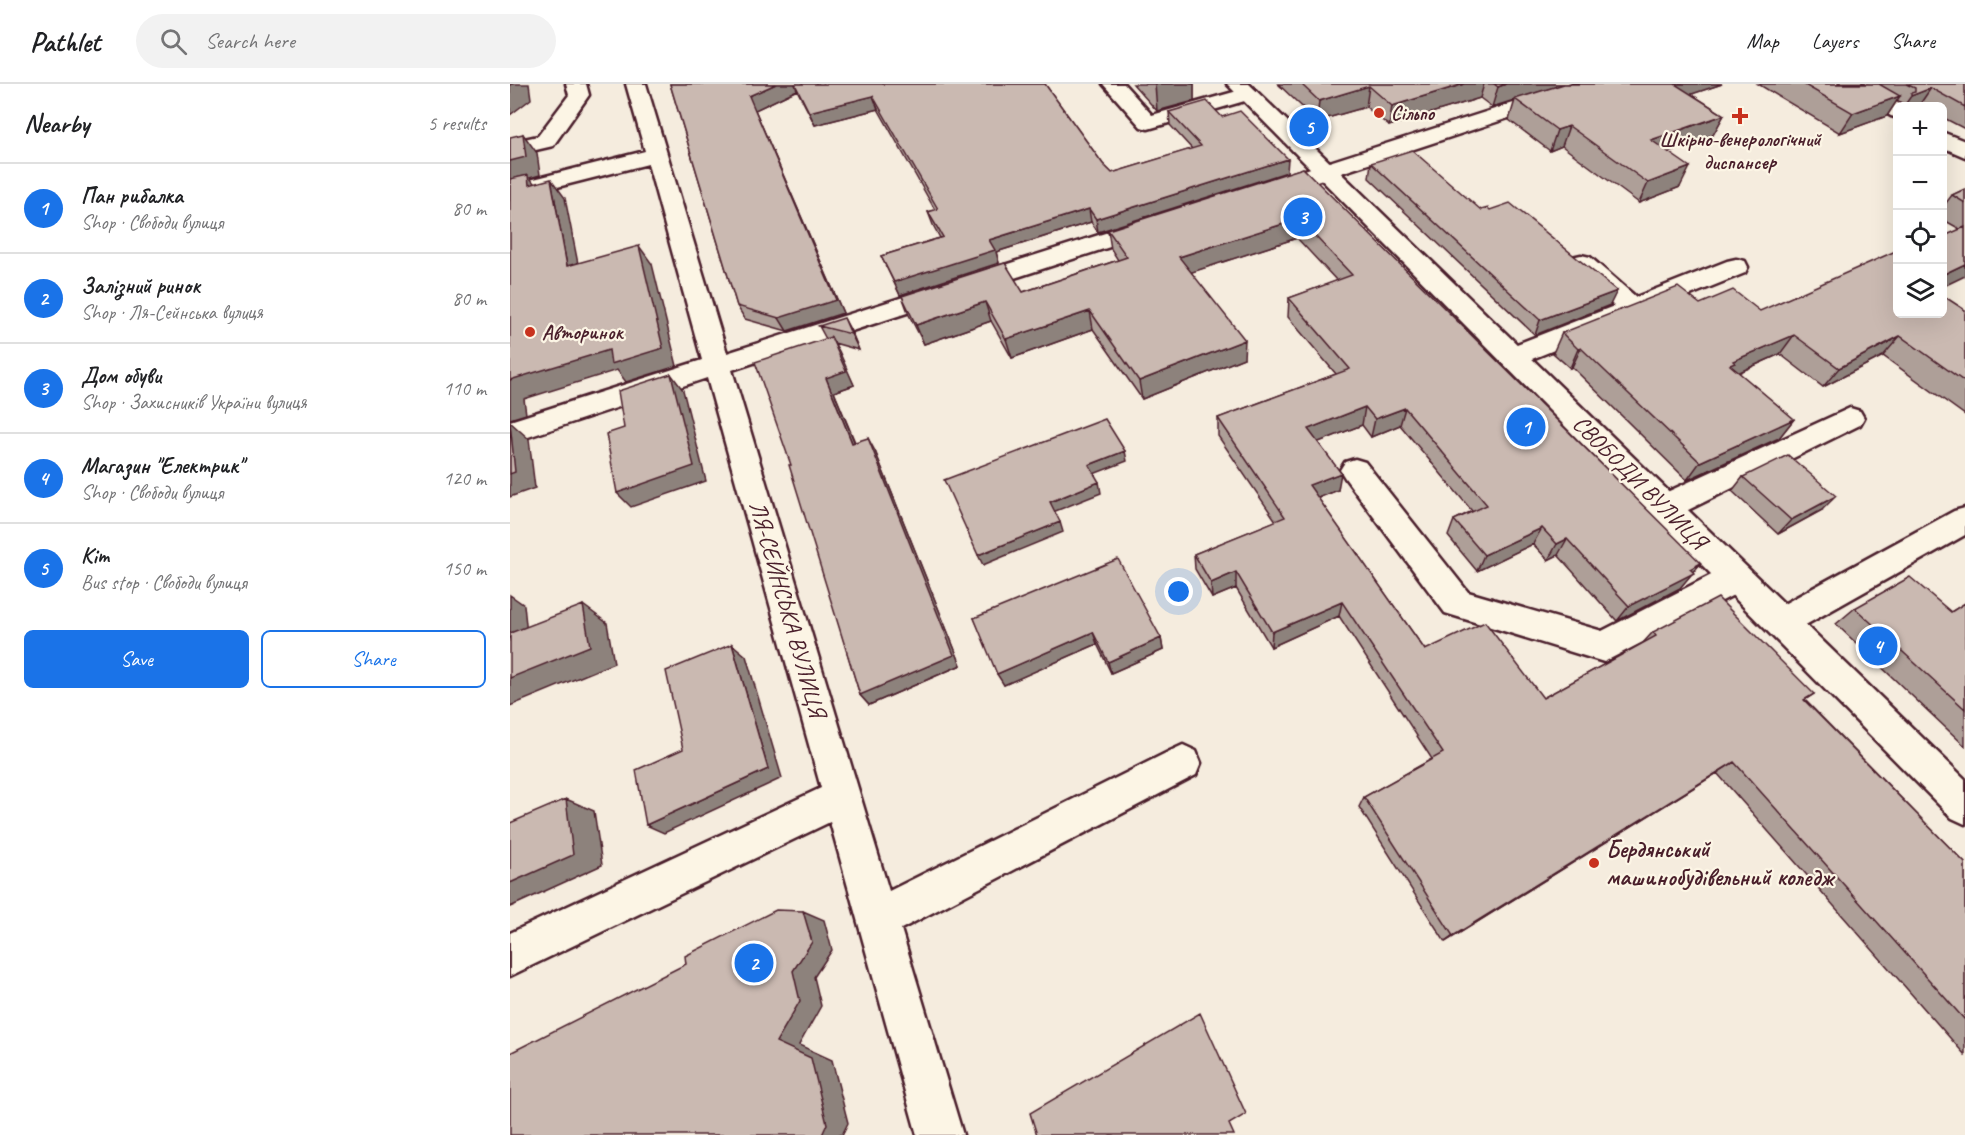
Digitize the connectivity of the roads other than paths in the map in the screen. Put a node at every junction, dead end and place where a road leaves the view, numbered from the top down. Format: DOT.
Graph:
graph roads {
  1 [pos="576,84"];
  2 [pos="636,84"];
  3 [pos="1113,84"];
  4 [pos="1593,84"];
  5 [pos="1849,84"];
  6 [pos="1243,89"];
  7 [pos="1893,109"];
  8 [pos="1947,141"];
  9 [pos="510,149"];
  10 [pos="1965,150"];
  11 [pos="656,155"];
  12 [pos="1326,170"];
  13 [pos="510,192"];
  14 [pos="1251,195"];
  15 [pos="1174,219"];
  16 [pos="1563,249"];
  17 [pos="1736,267"];
  18 [pos="1633,308"];
  19 [pos="1513,356"];
  20 [pos="717,365"];
  21 [pos="1850,418"];
  22 [pos="510,432"];
  23 [pos="1355,470"];
  24 [pos="1665,507"];
  25 [pos="1965,520"];
  26 [pos="1736,578"];
  27 [pos="1781,622"];
  28 [pos="1184,763"];
  29 [pos="842,797"];
  30 [pos="1965,805"];
  31 [pos="878,919"];
  32 [pos="510,955"];
  33 [pos="940,1135"];
  1 -- 9 [label="street"];
  2 -- 11 [label="street, ЛЯ-СЕЙНСЬКА ВУЛИЦЯ"];
  3 -- 6 [label="street"];
  4 -- 12 [label="street"];
  5 -- 7 [label="street"];
  6 -- 12 [label="street, СВОБОДИ ВУЛИЦЯ"];
  8 -- 10 [label="street"];
  11 -- 13 [label="street"];
  11 -- 20 [label="street, ЛЯ-СЕЙНСЬКА ВУЛИЦЯ"];
  12 -- 14 [label="street"];
  12 -- 19 [label="street, СВОБОДИ ВУЛИЦЯ"];
  15 -- 20 [label="street"];
  16 -- 18 [label="street"];
  17 -- 18 [label="street"];
  18 -- 19 [label="street"];
  19 -- 24 [label="street, СВОБОДИ ВУЛИЦЯ"];
  20 -- 22 [label="street"];
  20 -- 29 [label="street, ЛЯ-СЕЙНСЬКА ВУЛИЦЯ"];
  21 -- 24 [label="street"];
  23 -- 26 [label="street"];
  24 -- 26 [label="street, СВОБОДИ ВУЛИЦЯ"];
  25 -- 27 [label="street"];
  26 -- 27 [label="street, СВОБОДИ ВУЛИЦЯ"];
  27 -- 30 [label="street, СВОБОДИ ВУЛИЦЯ"];
  28 -- 31 [label="street"];
  29 -- 31 [label="street, ЛЯ-СЕЙНСЬКА ВУЛИЦЯ"];
  29 -- 32 [label="street"];
  31 -- 33 [label="street, ЛЯ-СЕЙНСЬКА ВУЛИЦЯ"];
}
